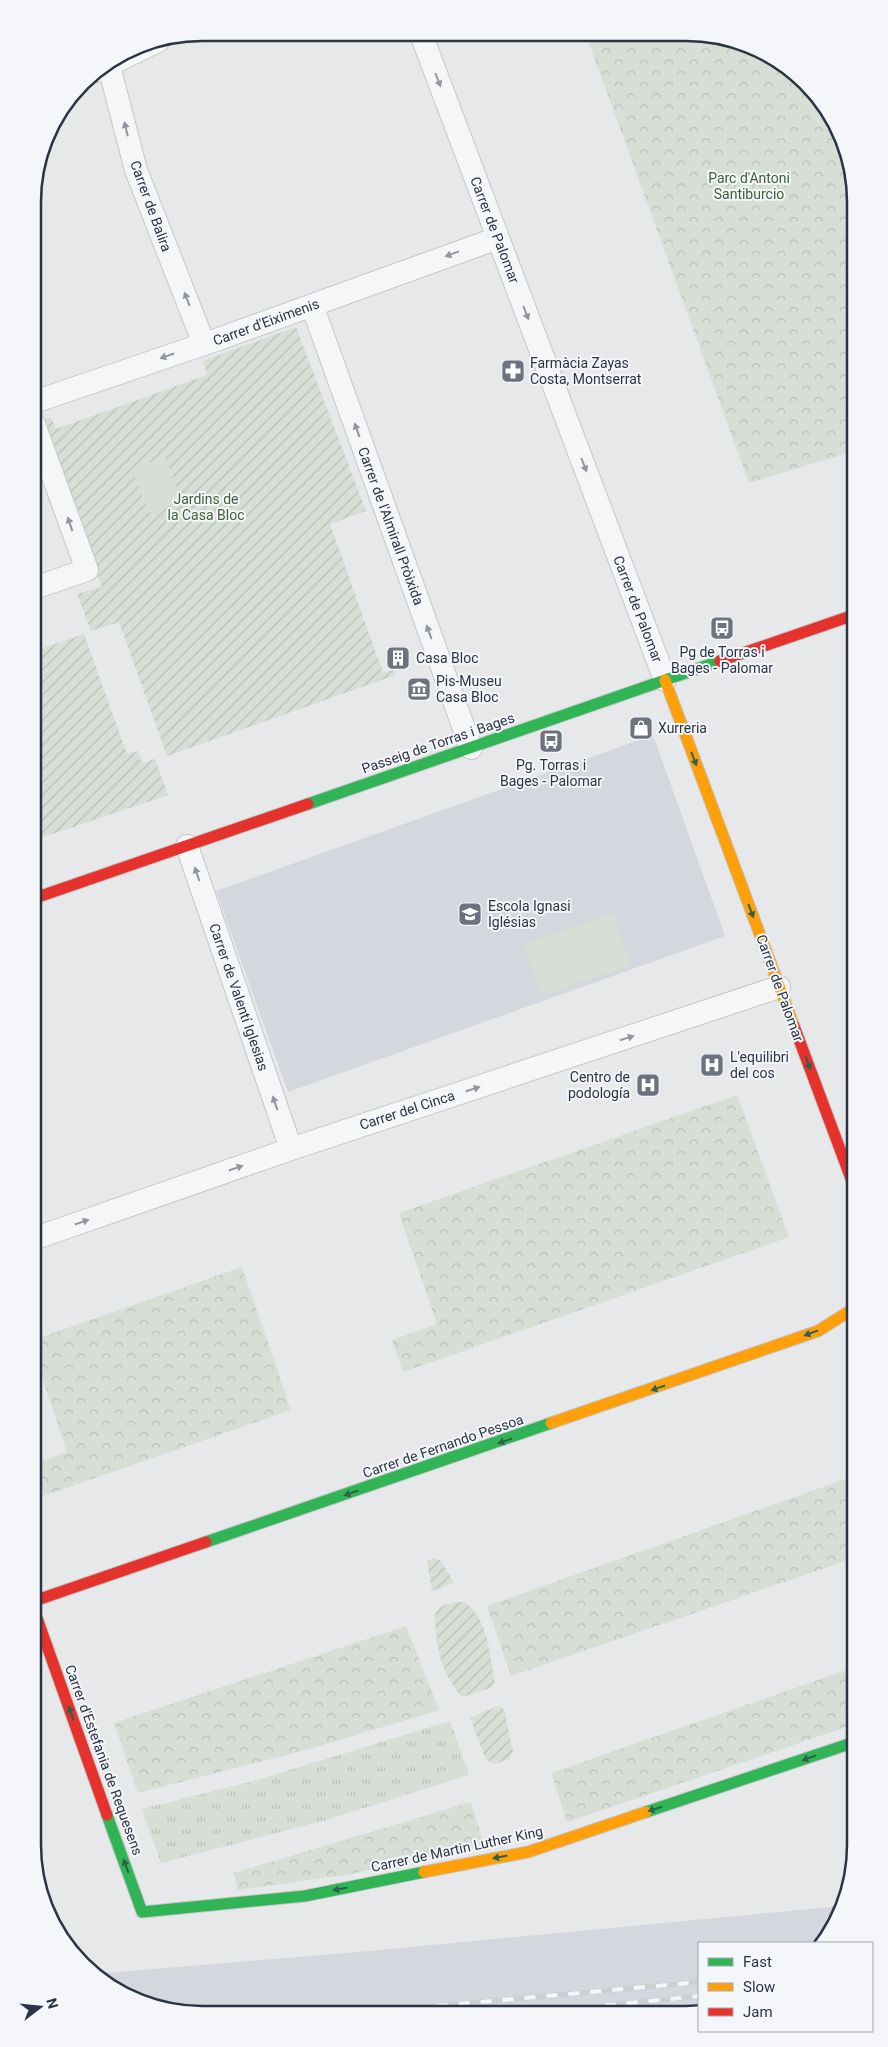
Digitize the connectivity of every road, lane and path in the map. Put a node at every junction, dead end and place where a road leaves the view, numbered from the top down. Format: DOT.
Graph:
graph roads {
  1 [pos="424,42"];
  2 [pos="105,74"];
  3 [pos="498,238"];
  4 [pos="312,305"];
  5 [pos="204,344"];
  6 [pos="42,399"];
  7 [pos="42,446"];
  8 [pos="42,585"];
  9 [pos="847,617"];
  10 [pos="665,680"];
  11 [pos="471,748"];
  12 [pos="187,846"];
  13 [pos="42,896"];
  14 [pos="779,987"];
  15 [pos="291,1149"];
  16 [pos="846,1166"];
  17 [pos="41,1236"];
  18 [pos="846,1313"];
  19 [pos="41,1599"];
  20 [pos="41,1630"];
  21 [pos="846,1745"];
  22 [pos="142,1912"];
  1 -- 3 [label="street, Carrer de Palomar, one-way"];
  5 -- 2 [label="street, Carrer de Balira, one-way"];
  3 -- 4 [label="street, Carrer d'Eiximenis, one-way"];
  3 -- 10 [label="street, Carrer de Palomar, one-way"];
  4 -- 5 [label="street, Carrer d'Eiximenis"];
  11 -- 4 [label="street, Carrer de l'Almirall Pròixida, one-way"];
  5 -- 6 [label="street, Carrer d'Eiximenis, one-way"];
  8 -- 7 [label="street, one-way"];
  9 -- 10 [label="street, Passeig de Torras i Bages"];
  10 -- 11 [label="street, Passeig de Torras i Bages"];
  10 -- 14 [label="street, Carrer de Palomar, one-way"];
  11 -- 12 [label="street, Passeig de Torras i Bages"];
  12 -- 13 [label="street, Passeig de Torras i Bages"];
  15 -- 12 [label="street, Carrer de Valentí Iglesias, one-way"];
  15 -- 14 [label="street, Carrer del Cinca, one-way"];
  14 -- 16 [label="street, Carrer de Palomar, one-way"];
  17 -- 15 [label="street, Carrer del Cinca, one-way"];
  18 -- 19 [label="street, Carrer de Fernando Pessoa, one-way"];
  22 -- 20 [label="street, Carrer d'Estefania de Requesens, one-way"];
  21 -- 22 [label="street, Carrer de Martin Luther King, one-way"];
}
